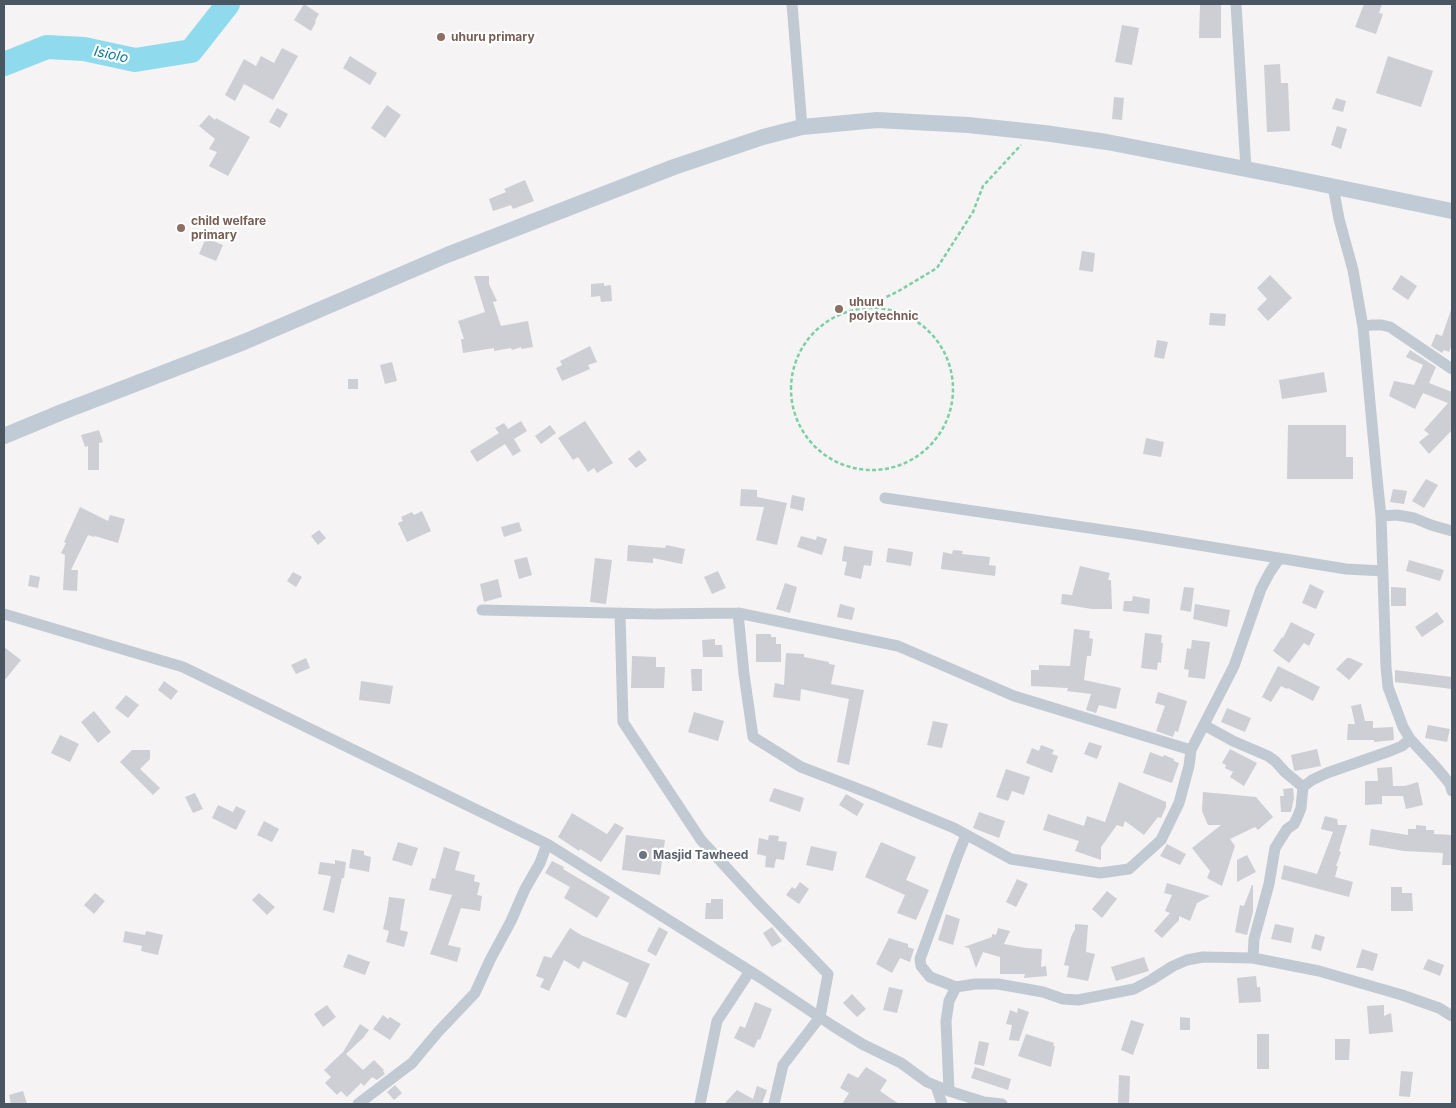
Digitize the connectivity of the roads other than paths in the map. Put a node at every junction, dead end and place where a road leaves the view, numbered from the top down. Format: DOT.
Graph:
graph roads {
  1 [pos="792,4"];
  2 [pos="1236,4"];
  3 [pos="802,127"];
  4 [pos="1246,169"];
  5 [pos="1333,186"];
  6 [pos="1452,211"];
  7 [pos="1363,327"];
  8 [pos="1452,369"];
  9 [pos="4,436"];
  10 [pos="885,498"];
  11 [pos="1381,516"];
  12 [pos="1452,530"];
  13 [pos="1279,559"];
  14 [pos="1383,572"];
  15 [pos="482,610"];
  16 [pos="620,613"];
  17 [pos="738,613"];
  18 [pos="4,614"];
  19 [pos="1204,725"];
  20 [pos="1410,739"];
  21 [pos="1191,750"];
  22 [pos="1302,787"];
  23 [pos="1452,791"];
  24 [pos="966,835"];
  25 [pos="547,844"];
  26 [pos="1253,958"];
  27 [pos="750,971"];
  28 [pos="956,987"];
  29 [pos="1452,1016"];
  30 [pos="820,1017"];
  31 [pos="936,1086"];
  32 [pos="949,1091"];
  33 [pos="984,1103"];
  34 [pos="358,1104"];
  35 [pos="700,1104"];
  36 [pos="774,1104"];
  37 [pos="942,1104"];
  38 [pos="1002,1104"];
  1 -- 3 [label="street"];
  2 -- 4 [label="street"];
  3 -- 4 [label="street"];
  3 -- 9 [label="street"];
  4 -- 5 [label="street"];
  5 -- 6 [label="street"];
  5 -- 7 [label="street"];
  7 -- 8 [label="street"];
  7 -- 11 [label="street"];
  10 -- 13 [label="street"];
  11 -- 12 [label="street"];
  11 -- 14 [label="street"];
  13 -- 14 [label="street"];
  13 -- 19 [label="street"];
  14 -- 20 [label="street"];
  15 -- 16 [label="street"];
  16 -- 17 [label="street"];
  16 -- 30 [label="street"];
  17 -- 21 [label="street"];
  17 -- 24 [label="street"];
  18 -- 25 [label="street"];
  19 -- 21 [label="street"];
  19 -- 22 [label="street"];
  20 -- 22 [label="street"];
  20 -- 23 [label="street"];
  21 -- 24 [label="street"];
  22 -- 26 [label="street"];
  24 -- 28 [label="street"];
  25 -- 27 [label="street"];
  25 -- 34 [label="street"];
  26 -- 28 [label="street"];
  26 -- 29 [label="street"];
  27 -- 30 [label="street"];
  27 -- 35 [label="street"];
  28 -- 32 [label="street"];
  30 -- 31 [label="street"];
  30 -- 36 [label="street"];
  31 -- 32 [label="street"];
  31 -- 37 [label="street"];
  32 -- 33 [label="street"];
  33 -- 38 [label="street"];
}
